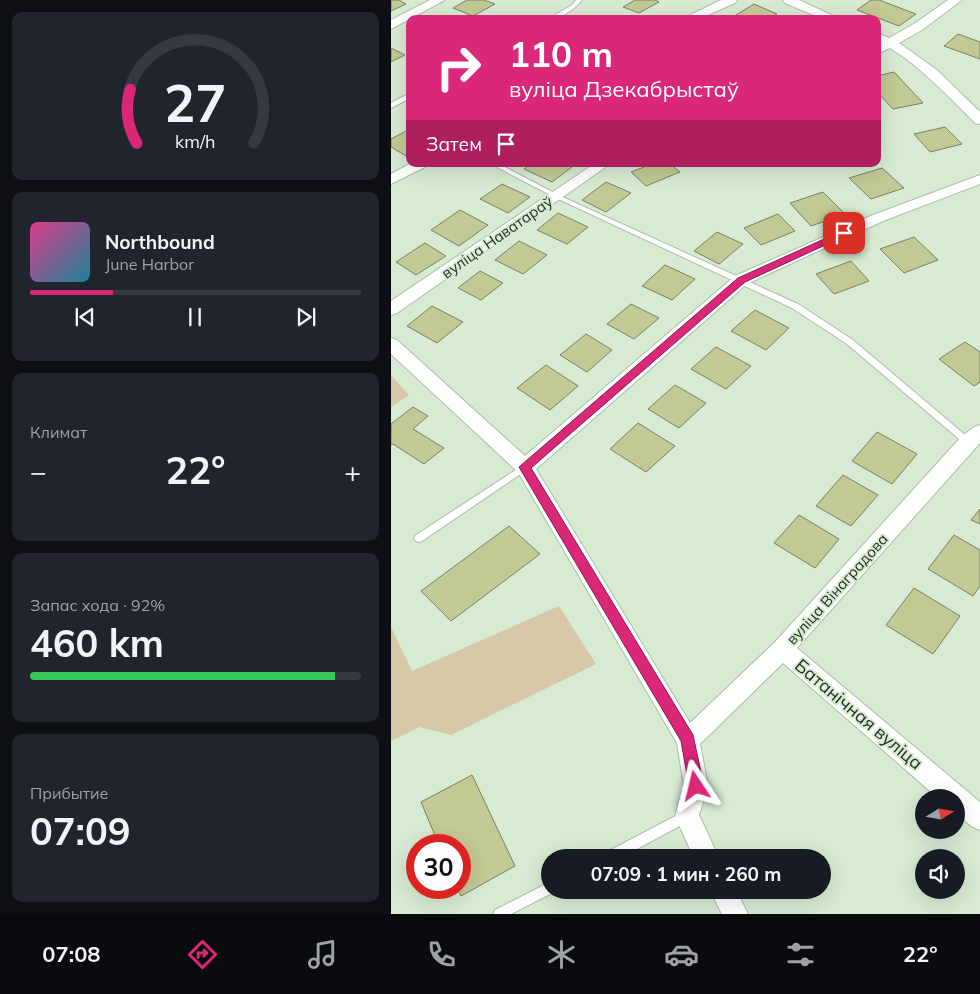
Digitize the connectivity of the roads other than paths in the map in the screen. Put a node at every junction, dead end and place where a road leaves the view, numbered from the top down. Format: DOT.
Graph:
graph roads {
  1 [pos="439,0"];
  2 [pos="579,0"];
  3 [pos="731,0"];
  4 [pos="789,0"];
  5 [pos="956,0"];
  6 [pos="410,15"];
  7 [pos="558,15"];
  8 [pos="697,15"];
  9 [pos="825,15"];
  10 [pos="406,17"];
  11 [pos="391,25"];
  12 [pos="881,39"];
  13 [pos="892,43"];
  14 [pos="881,48"];
  15 [pos="406,97"];
  16 [pos="391,106"];
  17 [pos="980,120"];
  18 [pos="415,167"];
  19 [pos="500,167"];
  20 [pos="599,167"];
  21 [pos="980,179"];
  22 [pos="391,180"];
  23 [pos="556,196"];
  24 [pos="741,280"];
  25 [pos="391,309"];
  26 [pos="391,344"];
  27 [pos="974,437"];
  28 [pos="525,467"];
  29 [pos="419,538"];
  30 [pos="783,649"];
  31 [pos="688,740"];
  32 [pos="687,816"];
  33 [pos="980,818"];
  34 [pos="624,849"];
  35 [pos="703,849"];
  36 [pos="541,893"];
  37 [pos="728,899"];
  38 [pos="499,914"];
  39 [pos="735,914"];
  1 -- 6 [label="street"];
  2 -- 7 [label="lane"];
  3 -- 8 [label="street"];
  4 -- 9 [label="street"];
  5 -- 13 [label="street"];
  10 -- 11 [label="street"];
  12 -- 13 [label="street"];
  13 -- 14 [label="street"];
  13 -- 17 [label="street"];
  15 -- 16 [label="lane"];
  18 -- 22 [label="street"];
  19 -- 23 [label="lane"];
  20 -- 23 [label="street, вуліца Наватараў"];
  21 -- 24 [label="street"];
  23 -- 24 [label="lane"];
  23 -- 25 [label="street, вуліца Наватараў"];
  24 -- 27 [label="lane"];
  24 -- 28 [label="street"];
  26 -- 28 [label="street"];
  27 -- 30 [label="street, вуліца Вінаградова"];
  28 -- 29 [label="lane"];
  28 -- 31 [label="street"];
  30 -- 31 [label="street, вуліца Вінаградова"];
  30 -- 33 [label="street, Батанічная вуліца"];
  31 -- 32 [label="street"];
  32 -- 34 [label="lane"];
  32 -- 35 [label="street"];
  36 -- 38 [label="lane"];
  37 -- 39 [label="street"];
}
